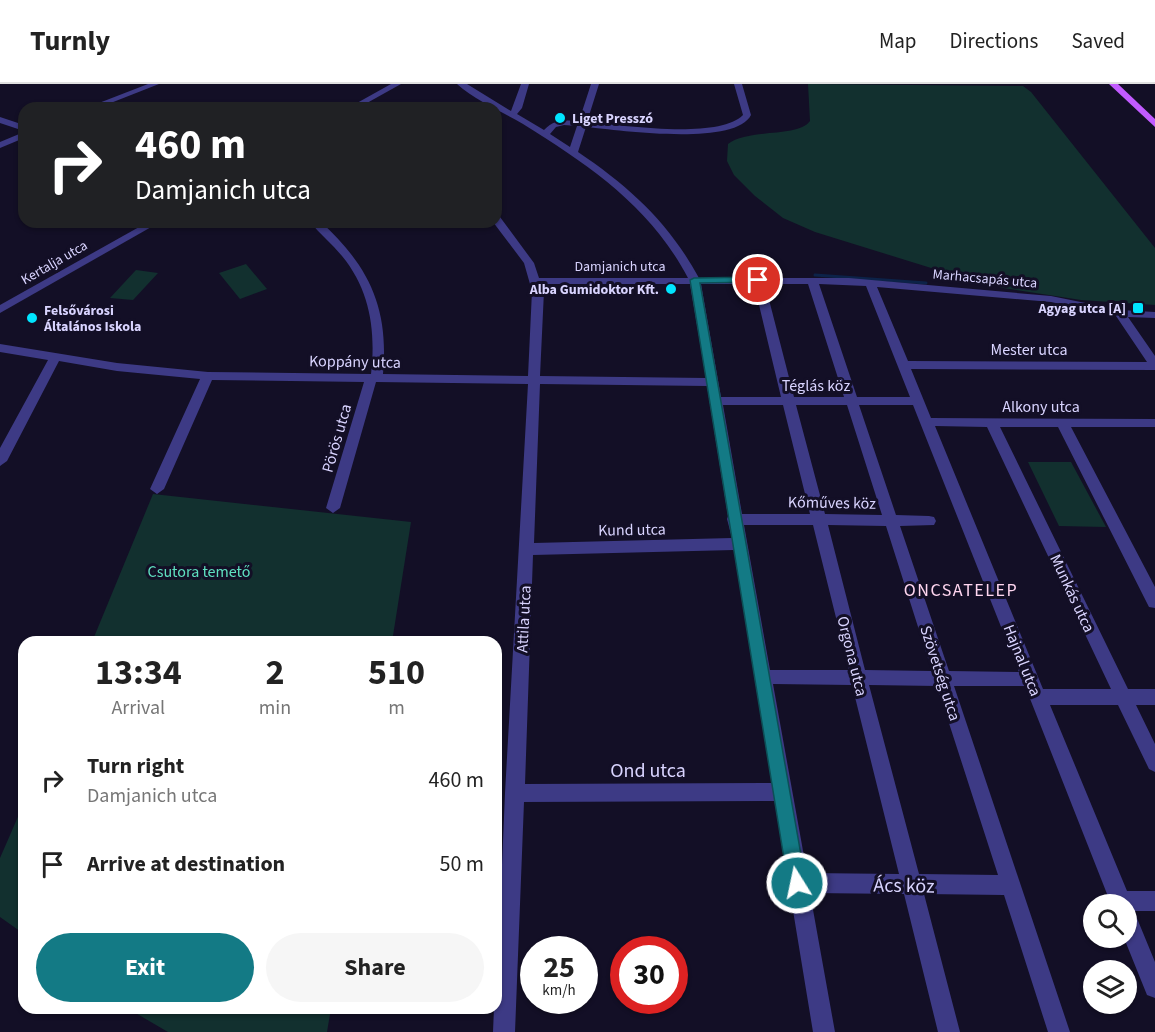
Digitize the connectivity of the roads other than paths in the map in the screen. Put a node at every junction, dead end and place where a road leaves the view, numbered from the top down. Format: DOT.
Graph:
graph roads {
  1 [pos="155,84"];
  2 [pos="397,84"];
  3 [pos="461,84"];
  4 [pos="525,84"];
  5 [pos="595,84"];
  6 [pos="738,84"];
  7 [pos="1113,84"];
  8 [pos="106,102"];
  9 [pos="363,102"];
  10 [pos="491,102"];
  11 [pos="502,109"];
  12 [pos="512,115"];
  13 [pos="0,120"];
  14 [pos="582,123"];
  15 [pos="1155,124"];
  16 [pos="18,126"];
  17 [pos="544,135"];
  18 [pos="18,138"];
  19 [pos="0,145"];
  20 [pos="573,153"];
  21 [pos="502,227"];
  22 [pos="144,228"];
  23 [pos="321,228"];
  24 [pos="694,280"];
  25 [pos="758,280"];
  26 [pos="812,280"];
  27 [pos="537,281"];
  28 [pos="870,283"];
  29 [pos="0,310"];
  30 [pos="1120,313"];
  31 [pos="1155,315"];
  32 [pos="0,348"];
  33 [pos="55,358"];
  34 [pos="903,365"];
  35 [pos="1155,366"];
  36 [pos="208,376"];
  37 [pos="374,378"];
  38 [pos="533,381"];
  39 [pos="711,382"];
  40 [pos="715,401"];
  41 [pos="852,401"];
  42 [pos="918,401"];
  43 [pos="789,402"];
  44 [pos="927,422"];
  45 [pos="992,423"];
  46 [pos="1062,423"];
  47 [pos="1155,423"];
  48 [pos="0,461"];
  49 [pos="158,489"];
  50 [pos="333,508"];
  51 [pos="734,519"];
  52 [pos="819,519"];
  53 [pos="891,520"];
  54 [pos="929,521"];
  55 [pos="739,544"];
  56 [pos="527,549"];
  57 [pos="1155,602"];
  58 [pos="763,677"];
  59 [pos="859,677"];
  60 [pos="942,678"];
  61 [pos="1030,679"];
  62 [pos="1038,697"];
  63 [pos="1123,697"];
  64 [pos="1155,697"];
  65 [pos="1155,763"];
  66 [pos="781,792"];
  67 [pos="514,793"];
  68 [pos="797,883"];
  69 [pos="1011,885"];
  70 [pos="912,886"];
  71 [pos="1118,894"];
  72 [pos="1155,901"];
  73 [pos="1137,904"];
  74 [pos="1137,942"];
  75 [pos="1155,987"];
  76 [pos="504,1032"];
  77 [pos="824,1032"];
  78 [pos="949,1032"];
  79 [pos="1059,1032"];
  1 -- 8 [label="street"];
  2 -- 9 [label="street"];
  3 -- 10 [label="street"];
  4 -- 12 [label="street"];
  5 -- 14 [label="street"];
  6 -- 14 [label="street"];
  7 -- 15 [label="main road"];
  11 -- 12 [label="street"];
  12 -- 17 [label="street"];
  13 -- 16 [label="street"];
  14 -- 17 [label="street"];
  14 -- 20 [label="street"];
  17 -- 20 [label="street"];
  18 -- 19 [label="street"];
  20 -- 24 [label="street"];
  21 -- 27 [label="street, Attila utca"];
  22 -- 29 [label="street, Kertalja utca"];
  23 -- 37 [label="street, Pörös utca"];
  24 -- 25 [label="street, Damjanich utca"];
  24 -- 27 [label="street, Damjanich utca"];
  24 -- 39 [label="street"];
  25 -- 26 [label="street, Damjanich utca"];
  25 -- 43 [label="street, Orgona utca"];
  26 -- 28 [label="street, Marhacsapás utca"];
  26 -- 41 [label="street, Szövetség utca"];
  27 -- 38 [label="street, Attila utca"];
  28 -- 30 [label="street, Marhacsapás utca"];
  28 -- 34 [label="street, Hajnal utca"];
  30 -- 31 [label="street, Marhacsapás utca"];
  30 -- 35 [label="street"];
  32 -- 33 [label="street, Koppány utca"];
  33 -- 36 [label="street, Koppány utca"];
  33 -- 48 [label="street"];
  34 -- 35 [label="street, Mester utca"];
  34 -- 42 [label="street, Hajnal utca"];
  36 -- 37 [label="street, Koppány utca"];
  36 -- 49 [label="street"];
  37 -- 38 [label="street, Koppány utca"];
  37 -- 50 [label="street, Pörös utca"];
  38 -- 39 [label="street, Koppány utca"];
  38 -- 56 [label="street, Attila utca"];
  39 -- 40 [label="street"];
  40 -- 43 [label="street, Téglás köz"];
  40 -- 51 [label="street"];
  41 -- 42 [label="street, Téglás köz"];
  41 -- 43 [label="street, Téglás köz"];
  41 -- 53 [label="street, Szövetség utca"];
  42 -- 44 [label="street, Hajnal utca"];
  43 -- 52 [label="street, Orgona utca"];
  44 -- 45 [label="street, Alkony utca"];
  44 -- 61 [label="street, Hajnal utca"];
  45 -- 46 [label="street, Alkony utca"];
  45 -- 63 [label="street, Munkás utca"];
  46 -- 47 [label="street, Alkony utca"];
  46 -- 57 [label="street"];
  51 -- 52 [label="street, Kőműves köz"];
  51 -- 55 [label="street"];
  52 -- 53 [label="street, Kőműves köz"];
  52 -- 59 [label="street, Orgona utca"];
  53 -- 54 [label="street, Kőműves köz"];
  53 -- 60 [label="street, Szövetség utca"];
  55 -- 56 [label="street, Kund utca"];
  55 -- 58 [label="street"];
  56 -- 67 [label="street, Attila utca"];
  58 -- 59 [label="street"];
  58 -- 66 [label="street"];
  59 -- 60 [label="street"];
  59 -- 70 [label="street, Orgona utca"];
  60 -- 61 [label="street"];
  60 -- 69 [label="street, Szövetség utca"];
  61 -- 62 [label="street, Hajnal utca"];
  62 -- 63 [label="street"];
  62 -- 71 [label="street, Hajnal utca"];
  63 -- 64 [label="street"];
  63 -- 65 [label="street, Munkás utca"];
  66 -- 67 [label="street, Ond utca"];
  66 -- 68 [label="street"];
  67 -- 76 [label="street, Attila utca"];
  68 -- 70 [label="street, Ács köz"];
  68 -- 77 [label="street"];
  69 -- 70 [label="street, Ács köz"];
  69 -- 79 [label="street, Szövetség utca"];
  70 -- 78 [label="street, Orgona utca"];
  72 -- 73 [label="street"];
  74 -- 75 [label="street, Hajnal utca"];
}
